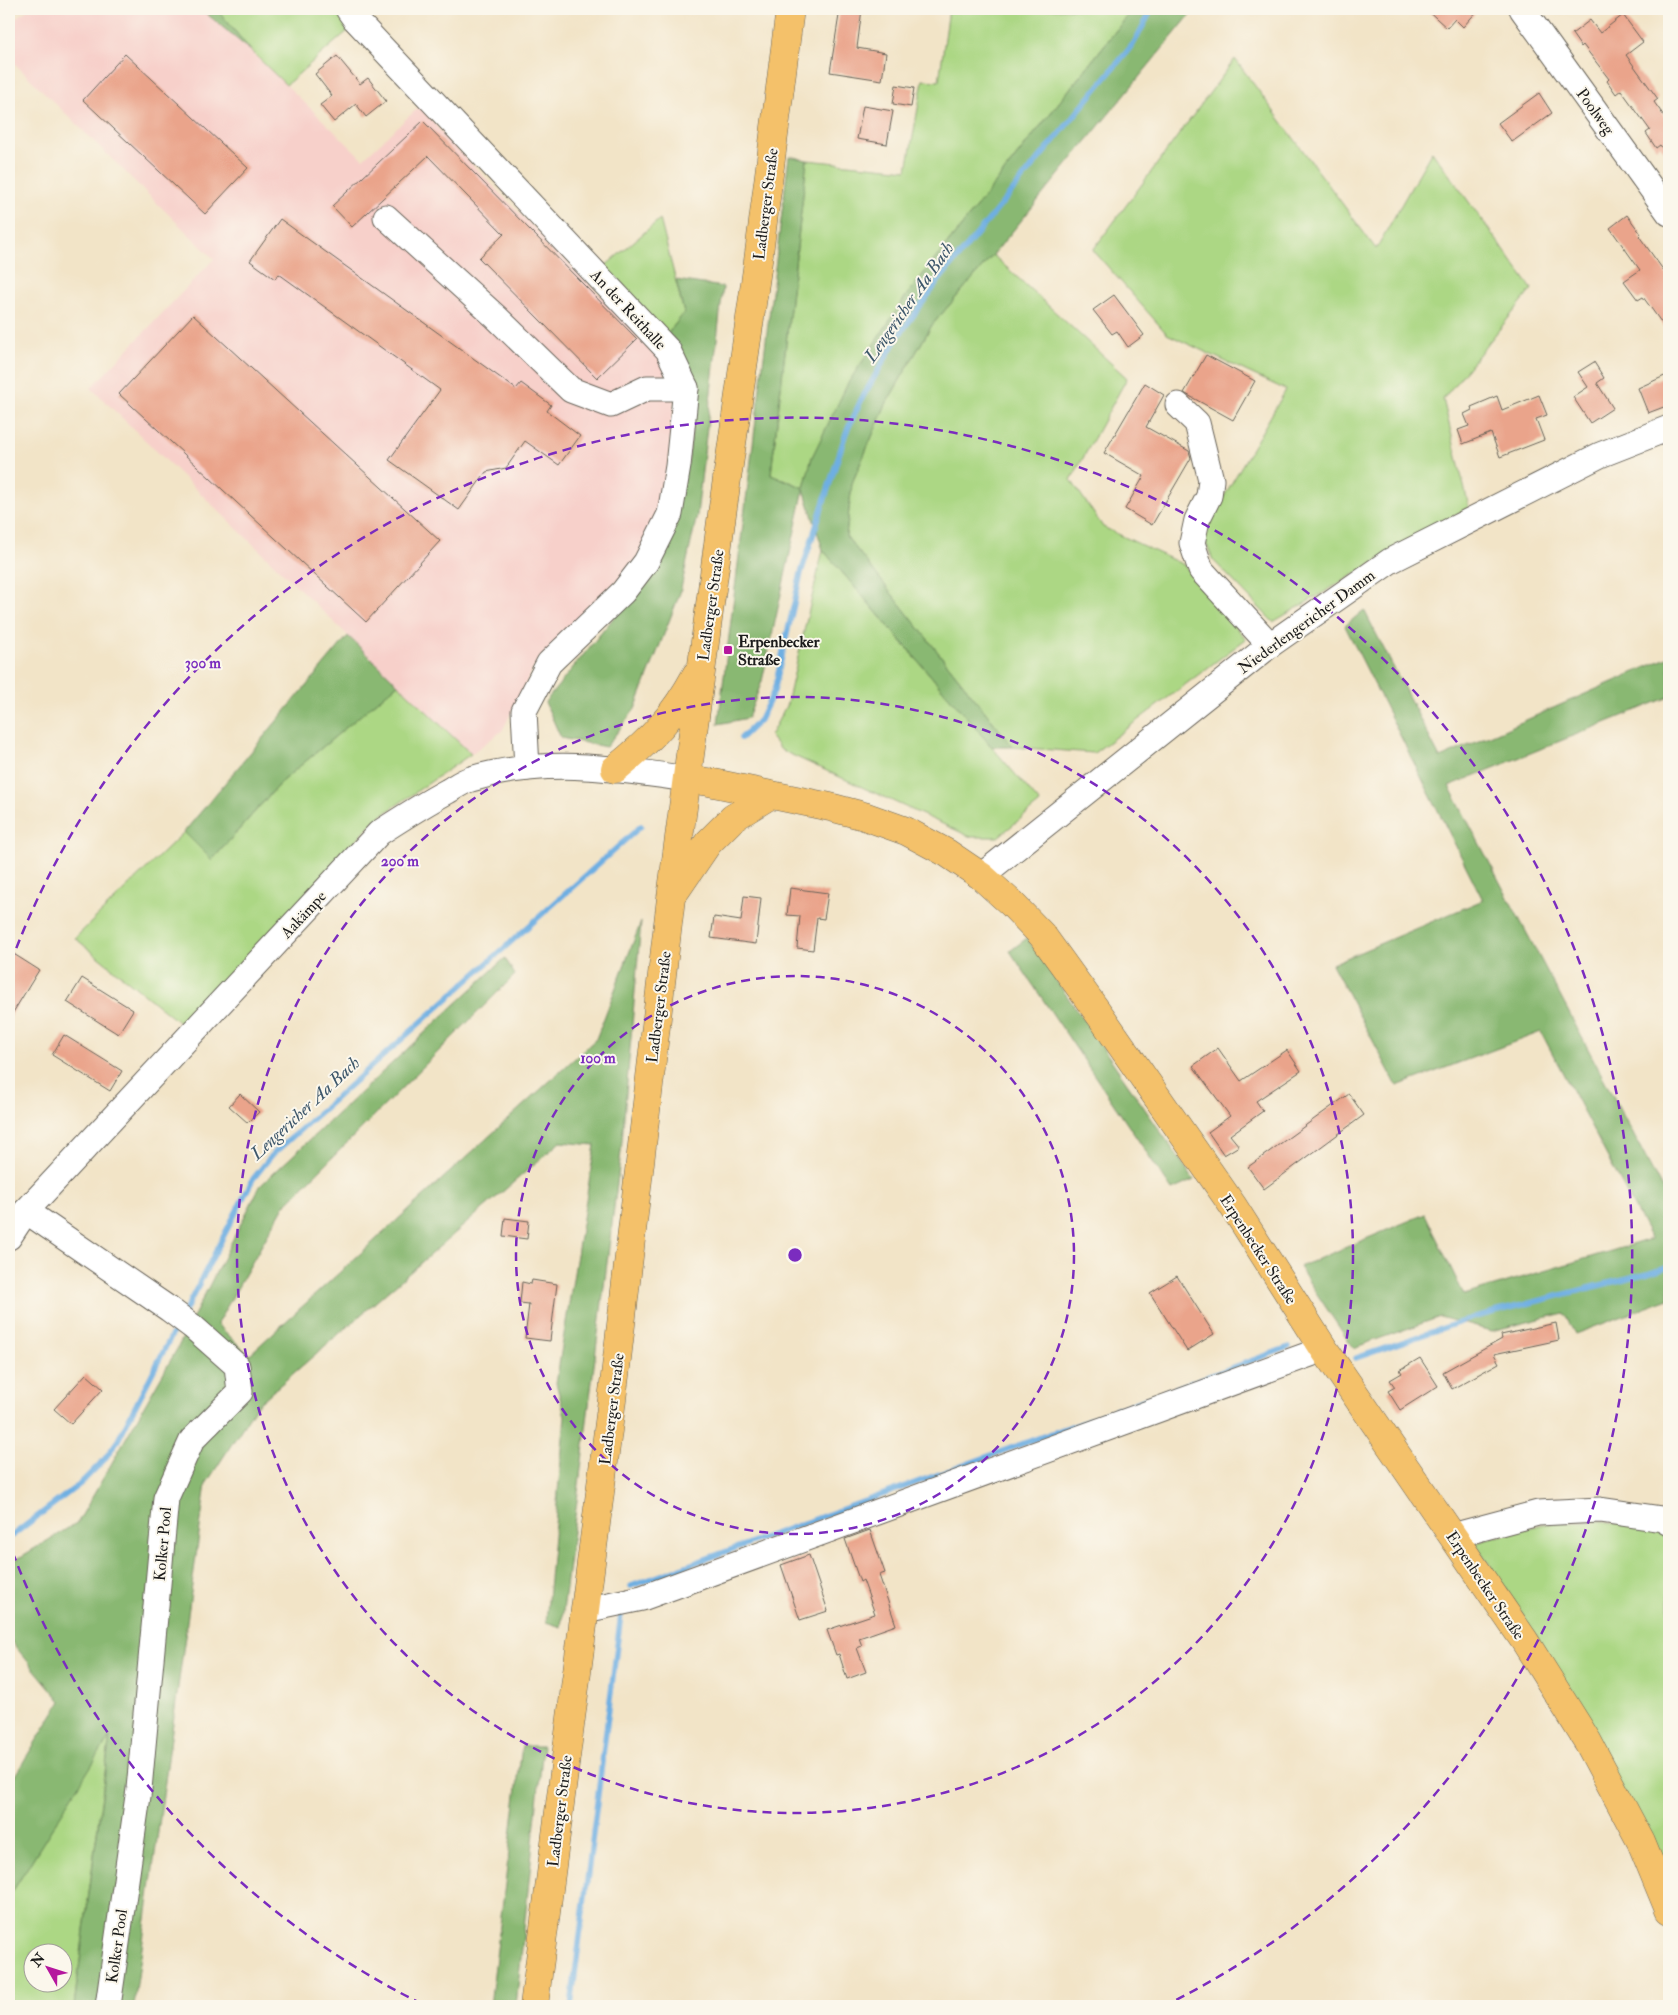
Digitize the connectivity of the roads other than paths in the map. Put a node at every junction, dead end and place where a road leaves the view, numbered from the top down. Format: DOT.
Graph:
graph roads {
  1 [pos="348,9"];
  2 [pos="790,9"];
  3 [pos="1522,9"];
  4 [pos="1669,213"];
  5 [pos="386,217"];
  6 [pos="686,388"];
  7 [pos="1178,405"];
  8 [pos="1669,428"];
  9 [pos="1270,645"];
  10 [pos="702,662"];
  11 [pos="527,768"];
  12 [pos="614,769"];
  13 [pos="687,779"];
  14 [pos="770,795"];
  15 [pos="981,876"];
  16 [pos="671,898"];
  17 [pos="26,1211"];
  18 [pos="9,1237"];
  19 [pos="1324,1349"];
  20 [pos="1669,1523"];
  21 [pos="1452,1536"];
  22 [pos="585,1610"];
  23 [pos="1669,1910"];
  24 [pos="108,2006"];
  25 [pos="534,2006"];
  1 -- 6 [label="street, An der Reithalle"];
  2 -- 10 [label="main road, Ladberger Straße"];
  3 -- 4 [label="street, Poolweg"];
  5 -- 6 [label="street"];
  6 -- 11 [label="street"];
  7 -- 9 [label="street"];
  8 -- 9 [label="street, Niederlengericher Damm"];
  9 -- 15 [label="street, Niederlengericher Damm"];
  10 -- 12 [label="main road"];
  10 -- 13 [label="main road, Ladberger Straße"];
  11 -- 12 [label="street, Aakämpe"];
  11 -- 17 [label="street, Aakämpe"];
  12 -- 13 [label="street, Aakämpe"];
  13 -- 14 [label="main road, Erpenbecker Straße"];
  13 -- 16 [label="main road, Ladberger Straße"];
  14 -- 15 [label="main road, Erpenbecker Straße"];
  14 -- 16 [label="main road"];
  15 -- 19 [label="main road, Erpenbecker Straße"];
  16 -- 22 [label="main road, Ladberger Straße"];
  17 -- 18 [label="street, Aakämpe"];
  17 -- 24 [label="street, Kolker Pool"];
  19 -- 21 [label="main road, Erpenbecker Straße"];
  19 -- 22 [label="street"];
  20 -- 21 [label="street"];
  21 -- 23 [label="main road, Erpenbecker Straße"];
  22 -- 25 [label="main road, Ladberger Straße"];
}
